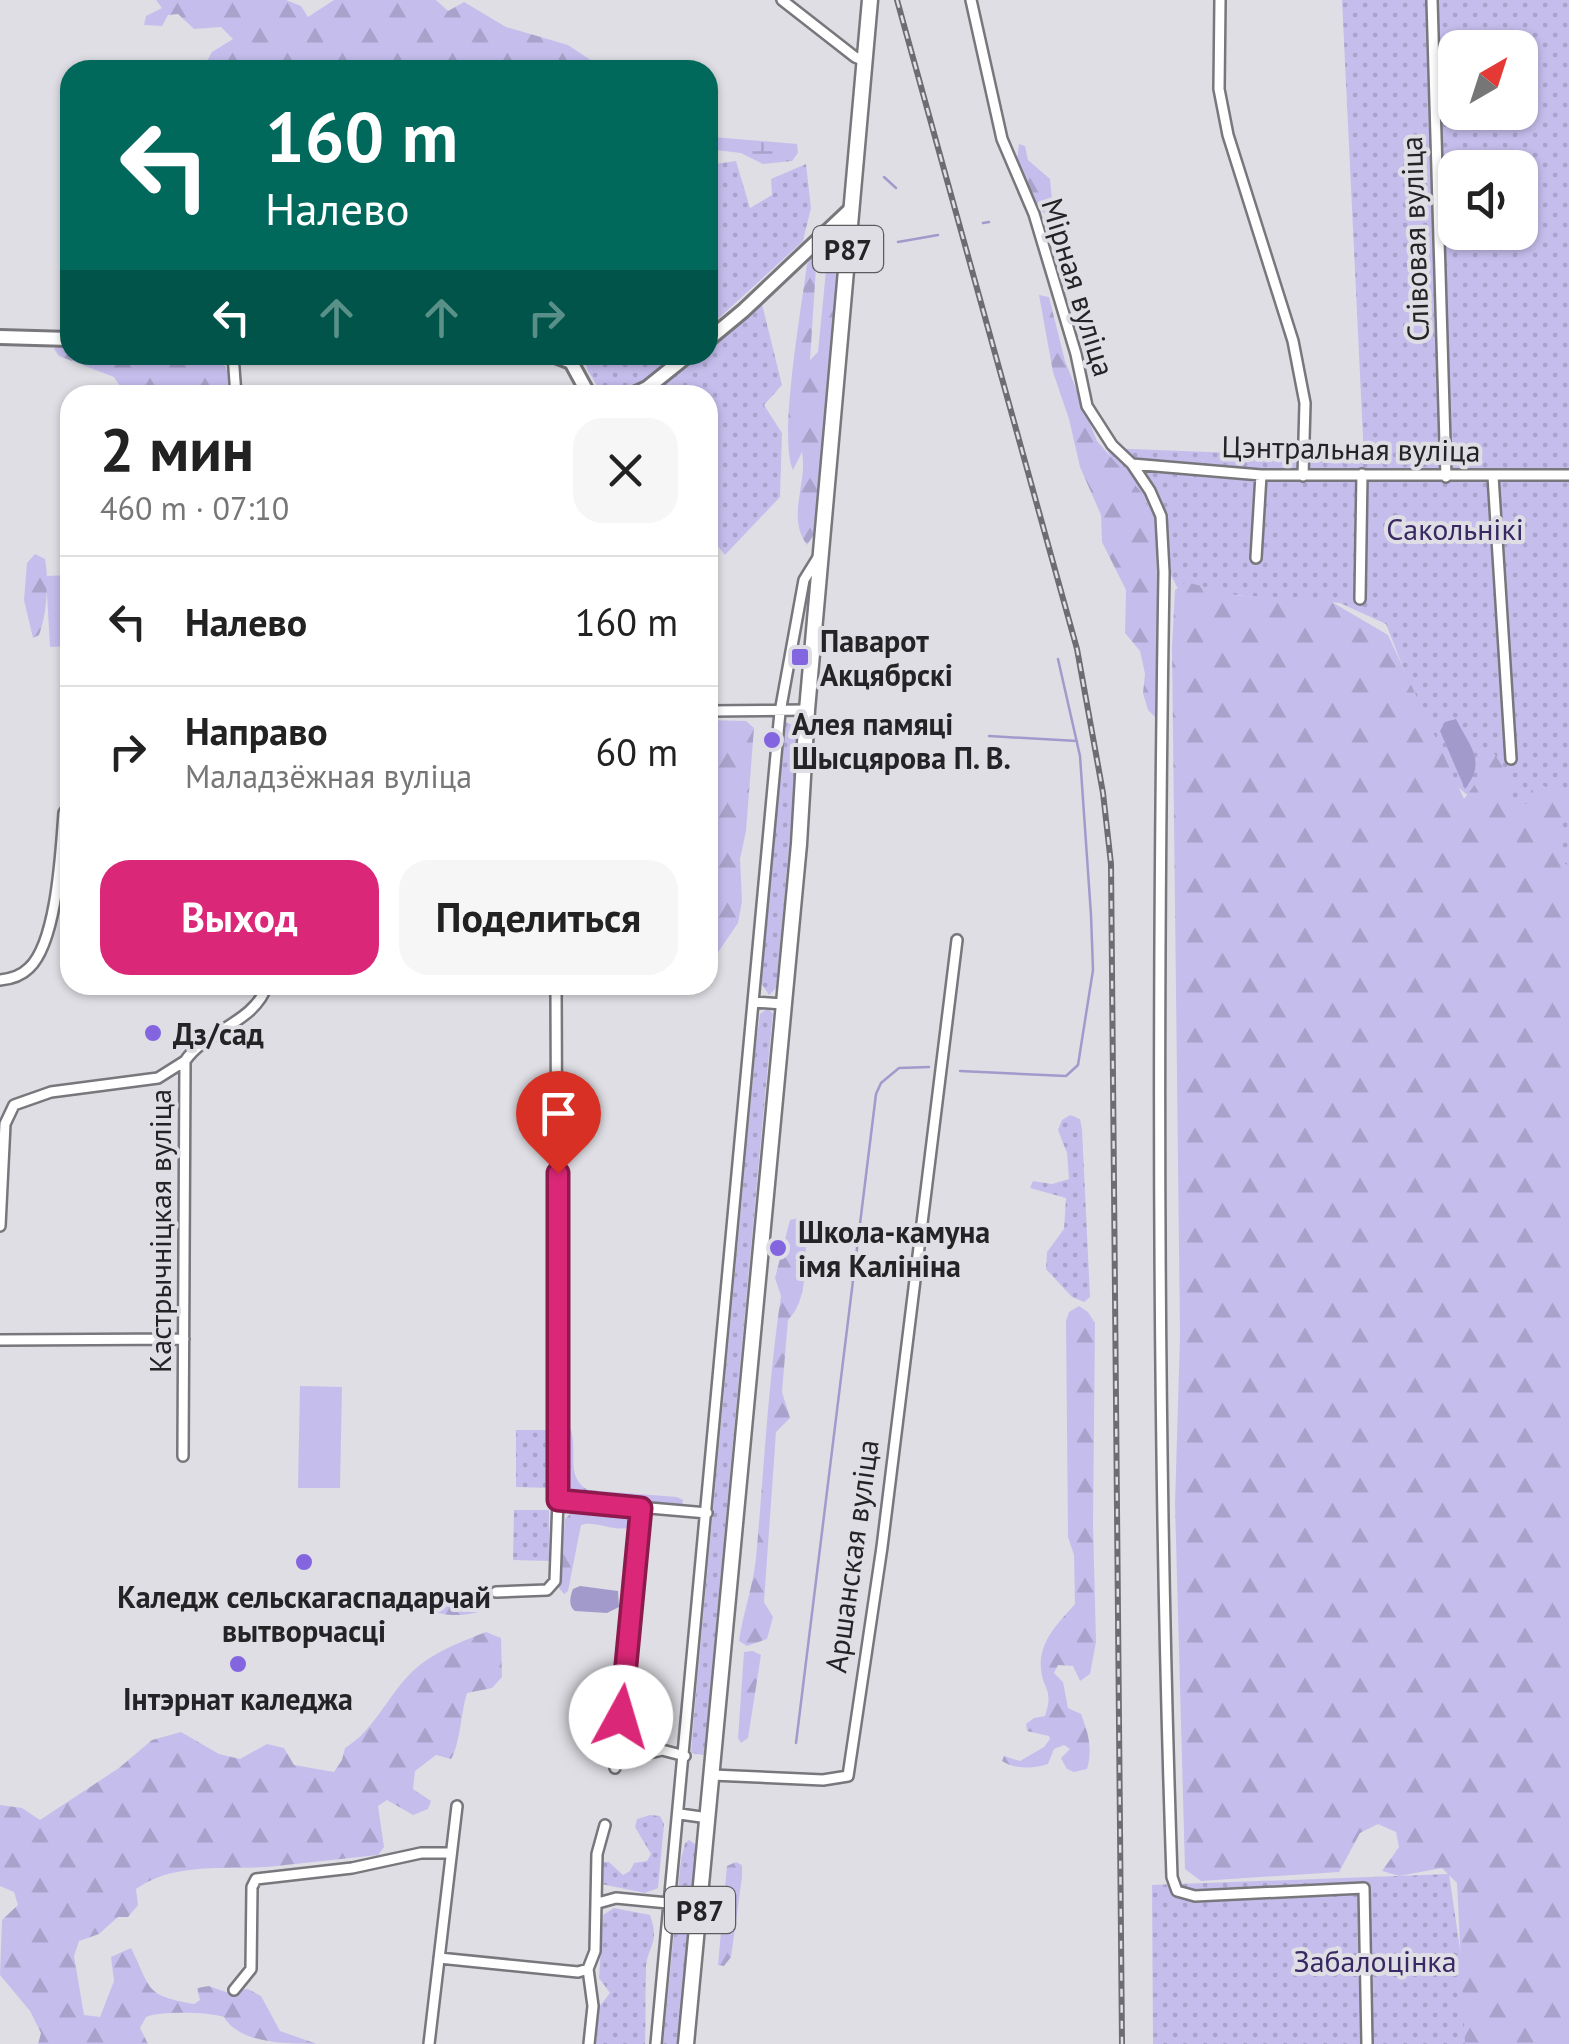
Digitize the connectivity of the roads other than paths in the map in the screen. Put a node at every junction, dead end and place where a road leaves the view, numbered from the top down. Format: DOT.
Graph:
graph roads {
  1 [pos="782,0"];
  2 [pos="870,0"];
  3 [pos="971,0"];
  4 [pos="1220,0"];
  5 [pos="1432,0"];
  6 [pos="865,61"];
  7 [pos="852,208"];
  8 [pos="718,332"];
  9 [pos="0,337"];
  10 [pos="60,339"];
  11 [pos="573,365"];
  12 [pos="676,365"];
  13 [pos="581,379"];
  14 [pos="581,385"];
  15 [pos="584,385"];
  16 [pos="651,385"];
  17 [pos="1132,464"];
  18 [pos="1362,474"];
  19 [pos="1261,475"];
  20 [pos="1569,475"];
  21 [pos="1303,476"];
  22 [pos="1493,476"];
  23 [pos="1446,477"];
  24 [pos="820,552"];
  25 [pos="1256,558"];
  26 [pos="1360,599"];
  27 [pos="806,710"];
  28 [pos="718,711"];
  29 [pos="780,712"];
  30 [pos="1511,759"];
  31 [pos="60,877"];
  32 [pos="958,940"];
  33 [pos="0,980"];
  34 [pos="263,995"];
  35 [pos="556,995"];
  36 [pos="753,1002"];
  37 [pos="783,1004"];
  38 [pos="185,1061"];
  39 [pos="0,1226"];
  40 [pos="184,1339"];
  41 [pos="0,1341"];
  42 [pos="183,1456"];
  43 [pos="558,1500"];
  44 [pos="641,1508"];
  45 [pos="707,1514"];
  46 [pos="496,1592"];
  47 [pos="621,1717"];
  48 [pos="662,1750"];
  49 [pos="686,1756"];
  50 [pos="712,1775"];
  51 [pos="457,1806"];
  52 [pos="680,1814"];
  53 [pos="708,1818"];
  54 [pos="605,1826"];
  55 [pos="450,1853"];
  56 [pos="598,1902"];
  57 [pos="668,1902"];
  58 [pos="438,1958"];
  59 [pos="588,1968"];
  60 [pos="234,1990"];
  61 [pos="429,2044"];
  62 [pos="588,2044"];
  63 [pos="656,2044"];
  64 [pos="686,2044"];
  65 [pos="1367,2044"];
  1 -- 6 [label="street"];
  2 -- 6 [label="main road, Р87"];
  3 -- 17 [label="street, Мірная вуліца"];
  4 -- 21 [label="street"];
  5 -- 23 [label="street, Слівовая вуліца"];
  6 -- 7 [label="main road, Р87"];
  7 -- 8 [label="street"];
  7 -- 24 [label="main road, Р87"];
  9 -- 10 [label="street"];
  11 -- 13 [label="street"];
  12 -- 16 [label="street"];
  13 -- 14 [label="street"];
  13 -- 15 [label="street"];
  17 -- 19 [label="street, Цэнтральная вуліца"];
  17 -- 65 [label="street, Мірная вуліца"];
  18 -- 21 [label="street, Цэнтральная вуліца"];
  18 -- 23 [label="street, Цэнтральная вуліца"];
  18 -- 26 [label="street"];
  19 -- 21 [label="street, Цэнтральная вуліца"];
  19 -- 25 [label="street"];
  20 -- 22 [label="street, Цэнтральная вуліца"];
  22 -- 23 [label="street, Цэнтральная вуліца"];
  22 -- 30 [label="street"];
  24 -- 27 [label="main road, Р87"];
  24 -- 29 [label="street"];
  27 -- 29 [label="street"];
  27 -- 37 [label="main road, Р87"];
  28 -- 29 [label="street"];
  29 -- 36 [label="street"];
  31 -- 33 [label="street"];
  32 -- 50 [label="street, Аршанская вуліца"];
  34 -- 38 [label="street, Кастрычніцкая вуліца"];
  35 -- 43 [label="street"];
  36 -- 37 [label="street"];
  36 -- 45 [label="street"];
  37 -- 50 [label="main road, Р87"];
  38 -- 39 [label="street"];
  38 -- 40 [label="street, Кастрычніцкая вуліца"];
  40 -- 41 [label="street"];
  40 -- 42 [label="street, Кастрычніцкая вуліца"];
  43 -- 44 [label="street"];
  43 -- 46 [label="street"];
  44 -- 45 [label="street"];
  44 -- 47 [label="street"];
  45 -- 49 [label="street"];
  47 -- 48 [label="street"];
  47 -- 48 [label="street"];
  48 -- 49 [label="street"];
  49 -- 52 [label="street"];
  50 -- 53 [label="main road, Р87"];
  51 -- 55 [label="street"];
  52 -- 53 [label="street"];
  52 -- 57 [label="street"];
  53 -- 64 [label="main road, Р87"];
  54 -- 56 [label="street"];
  55 -- 58 [label="street"];
  55 -- 60 [label="street"];
  56 -- 57 [label="street"];
  56 -- 59 [label="street"];
  57 -- 63 [label="street"];
  58 -- 59 [label="street"];
  58 -- 61 [label="street"];
  59 -- 62 [label="street"];
}
